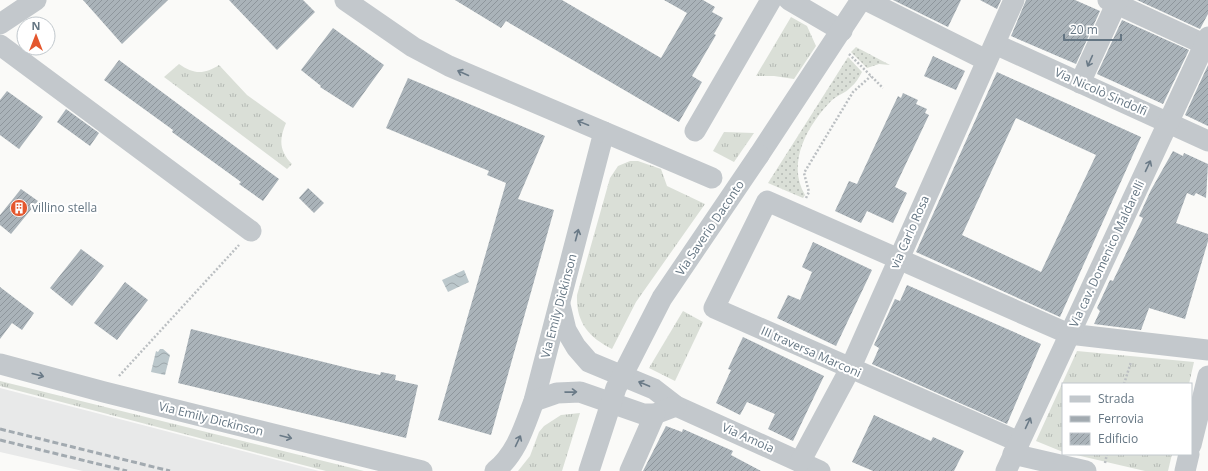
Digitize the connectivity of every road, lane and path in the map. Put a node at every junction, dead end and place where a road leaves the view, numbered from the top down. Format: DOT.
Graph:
graph roads {
  1 [pos="36,0"];
  2 [pos="345,0"];
  3 [pos="771,0"];
  4 [pos="789,0"];
  5 [pos="861,0"];
  6 [pos="866,0"];
  7 [pos="1014,0"];
  8 [pos="1114,1"];
  9 [pos="0,24"];
  10 [pos="838,37"];
  11 [pos="1207,43"];
  12 [pos="0,45"];
  13 [pos="991,52"];
  14 [pos="871,76"];
  15 [pos="1080,83"];
  16 [pos="883,88"];
  17 [pos="1168,123"];
  18 [pos="695,131"];
  19 [pos="604,132"];
  20 [pos="1208,141"];
  21 [pos="712,178"];
  22 [pos="798,214"];
  23 [pos="251,231"];
  24 [pos="898,259"];
  25 [pos="560,300"];
  26 [pos="1069,334"];
  27 [pos="1138,343"];
  28 [pos="1208,350"];
  29 [pos="0,364"];
  30 [pos="850,369"];
  31 [pos="1208,376"];
  32 [pos="1124,383"];
  33 [pos="104,392"];
  34 [pos="534,401"];
  35 [pos="676,406"];
  36 [pos="655,414"];
  37 [pos="1192,441"];
  38 [pos="1189,455"];
  39 [pos="1013,456"];
  40 [pos="800,462"];
  41 [pos="422,471"];
  42 [pos="495,471"];
  43 [pos="589,471"];
  44 [pos="630,471"];
  45 [pos="820,471"];
  46 [pos="1086,471"];
  47 [pos="1185,471"];
  1 -- 9 [label="street"];
  19 -- 2 [label="street, one-way"];
  3 -- 18 [label="street"];
  4 -- 10 [label="street"];
  5 -- 10 [label="street, Via Saverio Daconto"];
  6 -- 13 [label="street, Via Nicolò Sindolfi"];
  7 -- 13 [label="street, via Carlo Rosa"];
  8 -- 11 [label="street"];
  8 -- 15 [label="street, one-way"];
  10 -- 14 [label="path"];
  10 -- 43 [label="street, Via Saverio Daconto, bridge"];
  11 -- 17 [label="street, Via cav. Domenico Maldarelli"];
  12 -- 23 [label="street"];
  13 -- 15 [label="street, Via Nicolò Sindolfi"];
  13 -- 24 [label="street, via Carlo Rosa"];
  14 -- 16 [label="path"];
  14 -- 22 [label="path"];
  15 -- 17 [label="street, Via Nicolò Sindolfi"];
  17 -- 20 [label="street, Via Nicolò Sindolfi"];
  26 -- 17 [label="street, Via cav. Domenico Maldarelli, one-way"];
  19 -- 21 [label="street"];
  25 -- 19 [label="street, Via Emily Dickinson, one-way"];
  22 -- 24 [label="street"];
  22 -- 30 [label="street, III traversa Marconi"];
  23 -- 33 [label="path"];
  24 -- 26 [label="street"];
  24 -- 30 [label="street, via Carlo Rosa"];
  25 -- 34 [label="street, Via Emily Dickinson"];
  35 -- 25 [label="street, Via Amoia, one-way"];
  26 -- 27 [label="street"];
  39 -- 26 [label="street, Via cav. Domenico Maldarelli, one-way"];
  27 -- 28 [label="street"];
  27 -- 32 [label="path"];
  29 -- 33 [label="street, Via Emily Dickinson, one-way"];
  30 -- 39 [label="street, III traversa Marconi"];
  30 -- 40 [label="street, via Carlo Rosa"];
  31 -- 37 [label="street"];
  33 -- 41 [label="street, Via Emily Dickinson, one-way"];
  34 -- 36 [label="street, one-way"];
  42 -- 34 [label="street, Via Emily Dickinson, one-way"];
  35 -- 36 [label="street"];
  35 -- 40 [label="street, Via Amoia"];
  36 -- 44 [label="street"];
  38 -- 47 [label="street"];
  39 -- 46 [label="street, III traversa Marconi"];
  40 -- 45 [label="street, Via Amoia"];
}
